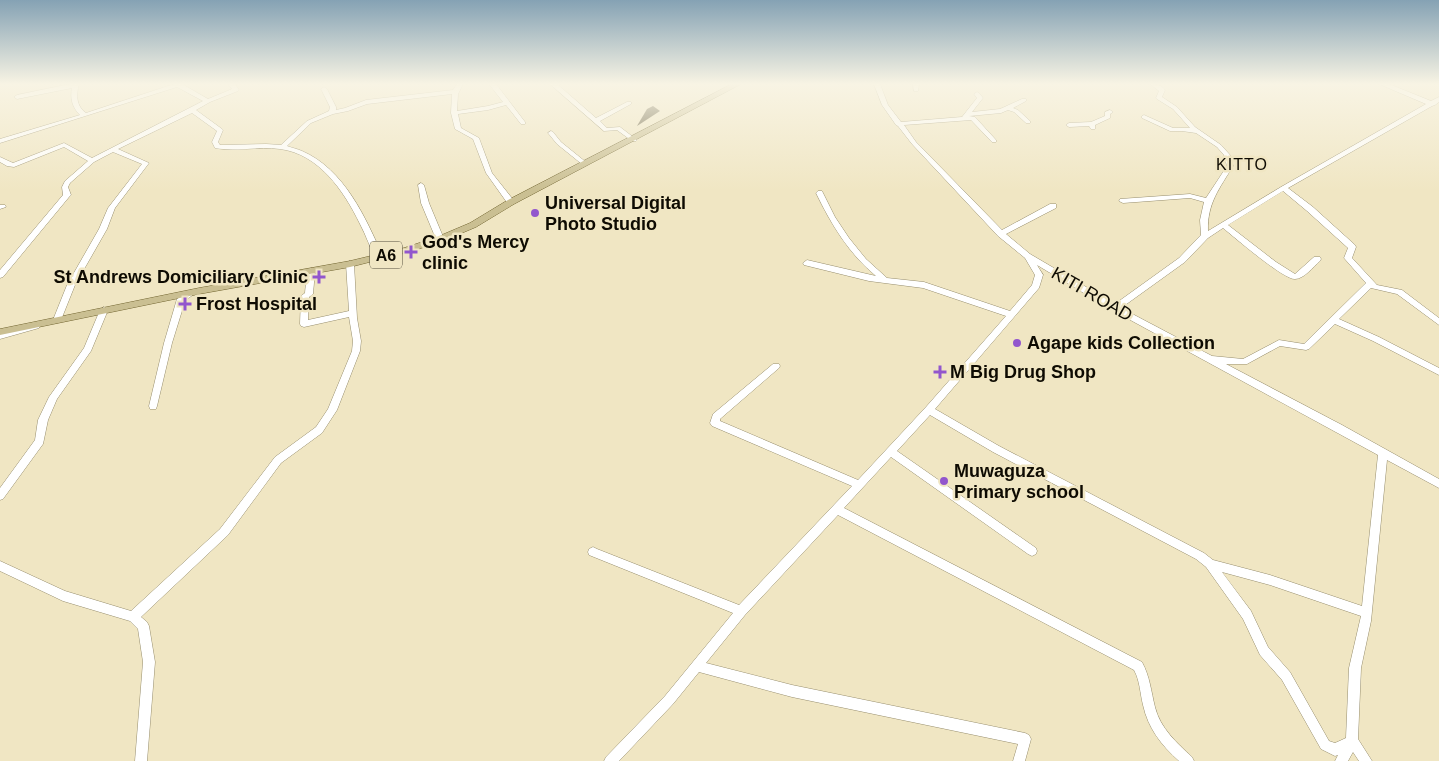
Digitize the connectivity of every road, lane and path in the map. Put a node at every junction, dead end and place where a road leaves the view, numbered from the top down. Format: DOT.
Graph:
graph roads {
  1 [pos="71,120"];
  2 [pos="173,120"];
  3 [pos="205,120"];
  4 [pos="315,120"];
  5 [pos="456,120"];
  6 [pos="520,120"];
  7 [pos="598,120"];
  8 [pos="672,120"];
  9 [pos="895,120"];
  10 [pos="932,120"];
  11 [pos="974,120"];
  12 [pos="1025,120"];
  13 [pos="1104,120"];
  14 [pos="1149,120"];
  15 [pos="1184,120"];
  16 [pos="1403,120"];
  17 [pos="595,121"];
  18 [pos="522,122"];
  19 [pos="1028,122"];
  20 [pos="898,124"];
  21 [pos="1069,126"];
  22 [pos="1093,126"];
  23 [pos="1198,132"];
  24 [pos="551,133"];
  25 [pos="634,140"];
  26 [pos="0,141"];
  27 [pos="994,141"];
  28 [pos="283,147"];
  29 [pos="113,149"];
  30 [pos="0,159"];
  31 [pos="92,161"];
  32 [pos="585,164"];
  33 [pos="421,185"];
  34 [pos="1282,188"];
  35 [pos="820,193"];
  36 [pos="1208,200"];
  37 [pos="1122,201"];
  38 [pos="511,202"];
  39 [pos="1053,206"];
  40 [pos="1224,226"];
  41 [pos="1001,234"];
  42 [pos="1205,236"];
  43 [pos="440,239"];
  44 [pos="1028,256"];
  45 [pos="379,257"];
  46 [pos="1318,260"];
  47 [pos="806,263"];
  48 [pos="350,264"];
  49 [pos="311,271"];
  50 [pos="0,274"];
  51 [pos="883,278"];
  52 [pos="1371,283"];
  53 [pos="191,293"];
  54 [pos="1115,308"];
  55 [pos="104,310"];
  56 [pos="353,313"];
  57 [pos="1010,314"];
  58 [pos="57,320"];
  59 [pos="1334,320"];
  60 [pos="46,322"];
  61 [pos="1439,322"];
  62 [pos="0,332"];
  63 [pos="0,336"];
  64 [pos="1207,359"];
  65 [pos="776,366"];
  66 [pos="1439,372"];
  67 [pos="153,406"];
  68 [pos="929,410"];
  69 [pos="891,452"];
  70 [pos="1383,454"];
  71 [pos="1439,484"];
  72 [pos="860,485"];
  73 [pos="0,496"];
  74 [pos="838,510"];
  75 [pos="1032,551"];
  76 [pos="593,552"];
  77 [pos="1210,564"];
  78 [pos="0,566"];
  79 [pos="741,611"];
  80 [pos="1366,613"];
  81 [pos="133,617"];
  82 [pos="698,666"];
  83 [pos="1352,741"];
  84 [pos="141,761"];
  85 [pos="610,761"];
  86 [pos="1019,761"];
  87 [pos="1188,761"];
  88 [pos="1341,761"];
  89 [pos="1366,761"];
  1 -- 26 [label="street"];
  2 -- 29 [label="street"];
  3 -- 28 [label="street"];
  4 -- 28 [label="street"];
  5 -- 38 [label="street"];
  6 -- 18 [label="street"];
  7 -- 17 [label="street"];
  8 -- 25 [label="main road, A6"];
  9 -- 20 [label="street, KITI ROAD"];
  10 -- 20 [label="street"];
  11 -- 27 [label="street"];
  12 -- 19 [label="street"];
  13 -- 22 [label="street"];
  14 -- 23 [label="street"];
  15 -- 23 [label="street"];
  16 -- 34 [label="street"];
  17 -- 25 [label="street"];
  20 -- 41 [label="street, KITI ROAD"];
  21 -- 22 [label="street"];
  23 -- 36 [label="street"];
  24 -- 32 [label="street"];
  25 -- 32 [label="main road, A6"];
  28 -- 45 [label="street"];
  29 -- 31 [label="street"];
  29 -- 58 [label="street"];
  30 -- 31 [label="street"];
  31 -- 50 [label="street"];
  32 -- 38 [label="main road, A6"];
  33 -- 43 [label="street"];
  34 -- 40 [label="street"];
  34 -- 52 [label="street"];
  35 -- 51 [label="street"];
  36 -- 37 [label="street"];
  36 -- 42 [label="street"];
  38 -- 43 [label="main road, A6"];
  39 -- 41 [label="street"];
  40 -- 42 [label="street"];
  40 -- 46 [label="street"];
  41 -- 44 [label="street, KITI ROAD"];
  42 -- 54 [label="street"];
  43 -- 45 [label="main road, A6"];
  44 -- 54 [label="street, KITI ROAD"];
  44 -- 57 [label="street"];
  45 -- 48 [label="main road, A6"];
  47 -- 51 [label="street"];
  48 -- 49 [label="main road, A6"];
  48 -- 56 [label="street"];
  49 -- 53 [label="main road, A6"];
  49 -- 56 [label="street"];
  51 -- 57 [label="street"];
  52 -- 59 [label="street"];
  52 -- 61 [label="street"];
  53 -- 55 [label="main road, A6"];
  53 -- 67 [label="street"];
  54 -- 64 [label="street, KITI ROAD"];
  55 -- 58 [label="main road, A6"];
  55 -- 73 [label="street"];
  56 -- 81 [label="street"];
  57 -- 68 [label="street"];
  58 -- 60 [label="main road, A6"];
  59 -- 64 [label="street"];
  59 -- 66 [label="street"];
  60 -- 62 [label="main road, A6"];
  60 -- 63 [label="street"];
  64 -- 70 [label="street, KITI ROAD"];
  65 -- 72 [label="street"];
  68 -- 69 [label="street"];
  68 -- 77 [label="street"];
  69 -- 72 [label="street"];
  69 -- 75 [label="street"];
  70 -- 71 [label="street, KITI ROAD"];
  70 -- 80 [label="street"];
  72 -- 74 [label="street"];
  74 -- 79 [label="street"];
  74 -- 87 [label="street"];
  76 -- 79 [label="street"];
  77 -- 80 [label="street"];
  77 -- 83 [label="street"];
  78 -- 81 [label="street"];
  79 -- 82 [label="street"];
  80 -- 83 [label="street"];
  81 -- 84 [label="street"];
  82 -- 85 [label="street"];
  82 -- 86 [label="street"];
  83 -- 88 [label="street"];
  83 -- 89 [label="street"];
}
